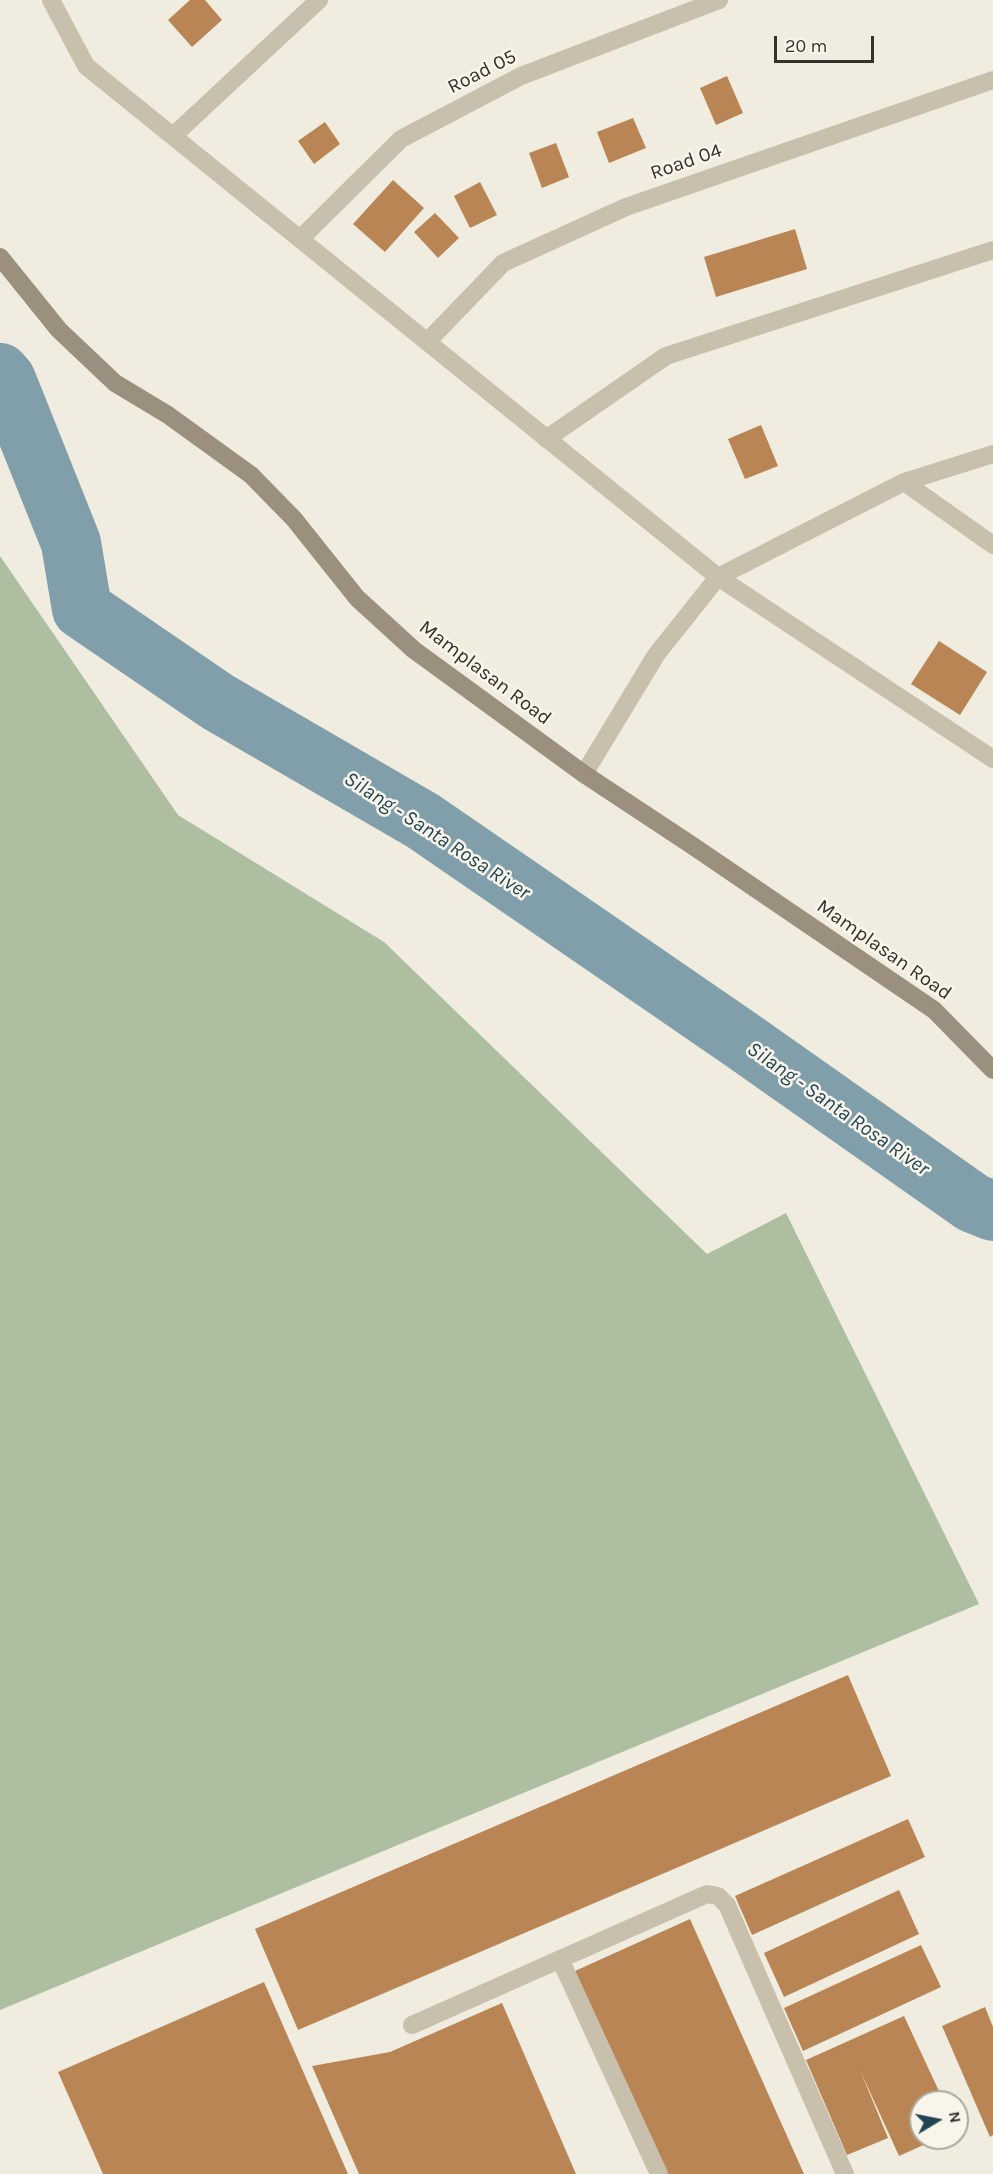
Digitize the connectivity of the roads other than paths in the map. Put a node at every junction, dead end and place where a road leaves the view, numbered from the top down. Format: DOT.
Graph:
graph roads {
  1 [pos="319,0"];
  2 [pos="719,0"];
  3 [pos="56,2"];
  4 [pos="993,80"];
  5 [pos="173,136"];
  6 [pos="300,239"];
  7 [pos="993,250"];
  8 [pos="0,257"];
  9 [pos="427,342"];
  10 [pos="546,439"];
  11 [pos="993,454"];
  12 [pos="904,482"];
  13 [pos="993,545"];
  14 [pos="718,577"];
  15 [pos="993,759"];
  16 [pos="584,774"];
  17 [pos="993,1070"];
  18 [pos="560,1959"];
  19 [pos="412,2025"];
  20 [pos="659,2174"];
  21 [pos="845,2174"];
  1 -- 5 [label="street"];
  2 -- 6 [label="street, Road 05"];
  3 -- 5 [label="street"];
  4 -- 9 [label="street, Road 04"];
  5 -- 6 [label="street"];
  6 -- 9 [label="street"];
  7 -- 10 [label="street"];
  8 -- 16 [label="street, Mamplasan Road"];
  9 -- 10 [label="street"];
  10 -- 14 [label="street"];
  11 -- 12 [label="street"];
  12 -- 13 [label="street"];
  12 -- 14 [label="street"];
  14 -- 15 [label="street"];
  14 -- 16 [label="street"];
  16 -- 17 [label="street, Mamplasan Road"];
  18 -- 19 [label="street"];
  18 -- 20 [label="street"];
  18 -- 21 [label="street"];
}
